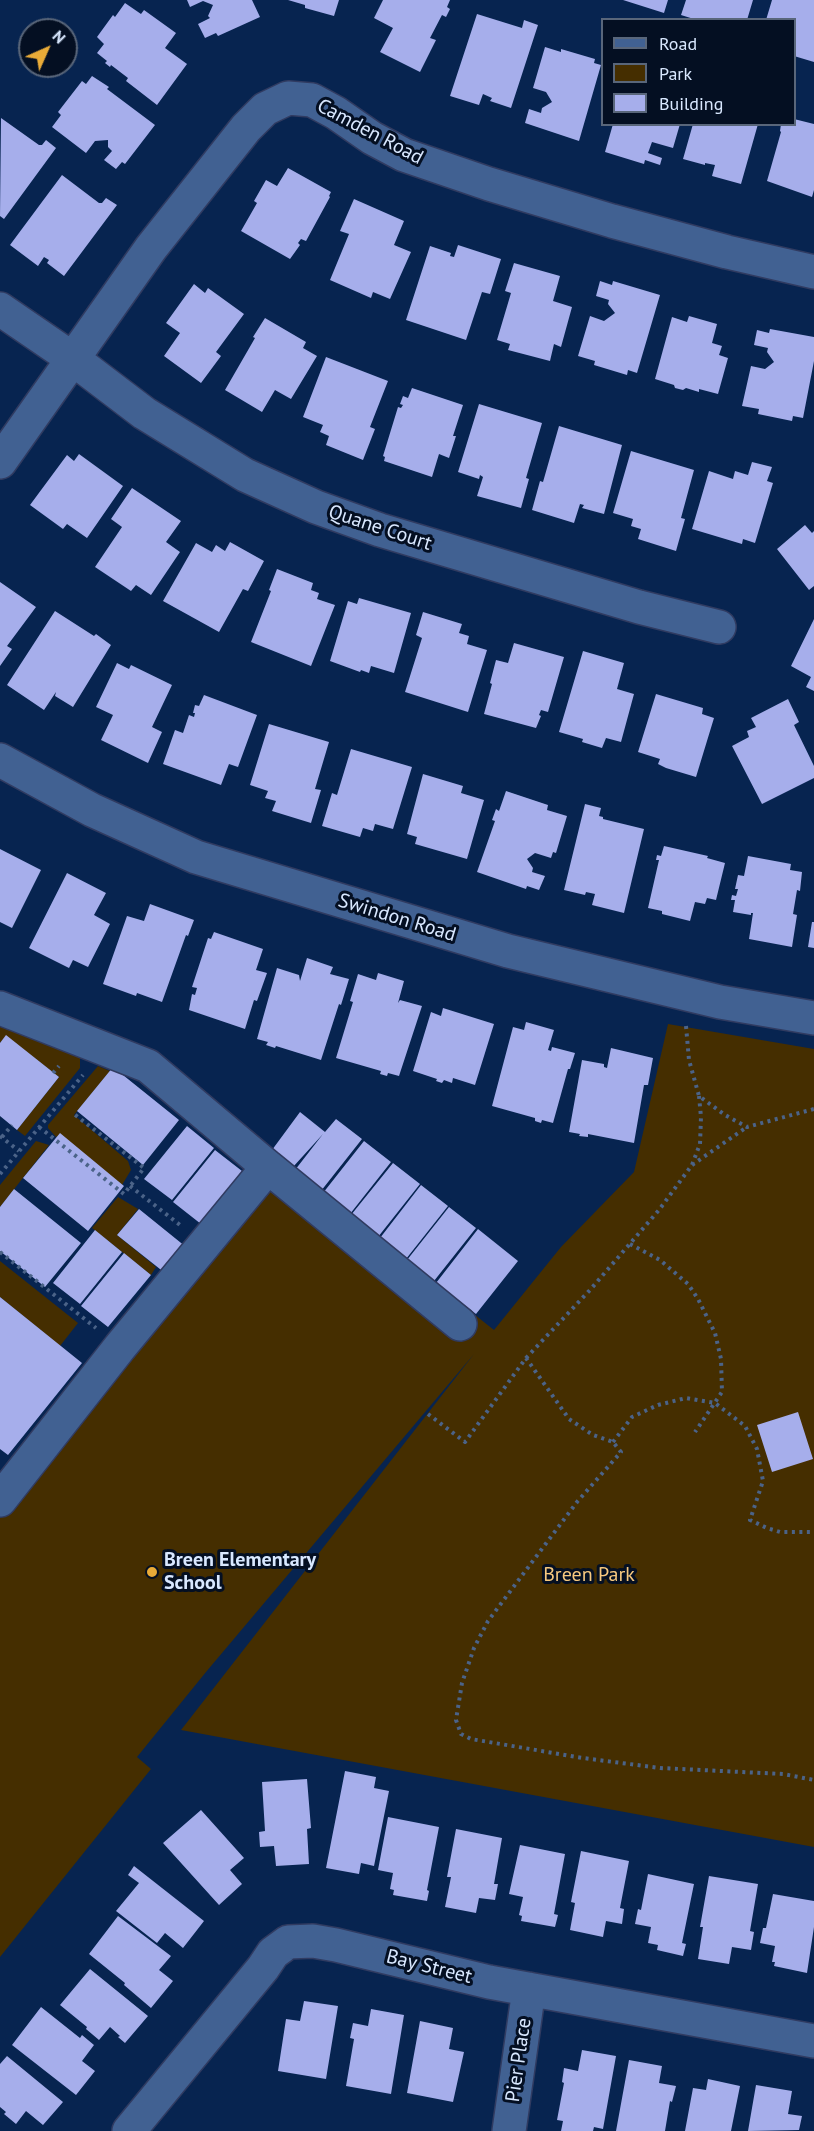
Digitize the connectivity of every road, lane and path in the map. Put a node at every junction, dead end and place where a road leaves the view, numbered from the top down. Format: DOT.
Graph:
graph roads {
  1 [pos="814,272"];
  2 [pos="0,309"];
  3 [pos="73,359"];
  4 [pos="0,462"];
  5 [pos="719,627"];
  6 [pos="0,760"];
  7 [pos="0,1008"];
  8 [pos="814,1018"];
  9 [pos="686,1024"];
  10 [pos="105,1049"];
  11 [pos="699,1096"];
  12 [pos="814,1109"];
  13 [pos="75,1114"];
  14 [pos="12,1125"];
  15 [pos="39,1127"];
  16 [pos="747,1127"];
  17 [pos="1,1136"];
  18 [pos="19,1151"];
  19 [pos="692,1166"];
  20 [pos="268,1167"];
  21 [pos="0,1174"];
  22 [pos="130,1186"];
  23 [pos="205,1244"];
  24 [pos="630,1244"];
  25 [pos="0,1252"];
  26 [pos="460,1324"];
  27 [pos="120,1347"];
  28 [pos="526,1358"];
  29 [pos="715,1403"];
  30 [pos="428,1414"];
  31 [pos="695,1432"];
  32 [pos="613,1442"];
  33 [pos="0,1500"];
  34 [pos="814,1532"];
  35 [pos="814,1780"];
  36 [pos="529,1989"];
  37 [pos="814,2041"];
  38 [pos="129,2131"];
  39 [pos="509,2131"];
  1 -- 3 [label="street, Camden Road"];
  2 -- 3 [label="street, Quane Court"];
  3 -- 4 [label="street, Camden Road"];
  3 -- 5 [label="street, Quane Court"];
  6 -- 8 [label="street, Swindon Road"];
  7 -- 10 [label="street"];
  9 -- 11 [label="path"];
  10 -- 15 [label="path"];
  10 -- 20 [label="street"];
  11 -- 16 [label="path"];
  11 -- 19 [label="path"];
  12 -- 16 [label="path"];
  13 -- 22 [label="path"];
  14 -- 17 [label="path"];
  15 -- 18 [label="path"];
  15 -- 22 [label="path"];
  16 -- 19 [label="path"];
  17 -- 18 [label="path"];
  18 -- 21 [label="path"];
  19 -- 24 [label="path"];
  20 -- 23 [label="street"];
  20 -- 26 [label="street"];
  22 -- 23 [label="path"];
  23 -- 27 [label="street"];
  24 -- 28 [label="path"];
  24 -- 29 [label="path"];
  25 -- 27 [label="path"];
  27 -- 33 [label="street"];
  28 -- 30 [label="path"];
  28 -- 32 [label="path"];
  29 -- 31 [label="path"];
  29 -- 32 [label="path"];
  29 -- 34 [label="path"];
  32 -- 35 [label="path"];
  36 -- 37 [label="street, Bay Street"];
  36 -- 38 [label="street, Bay Street"];
  36 -- 39 [label="street, Pier Place"];
}
